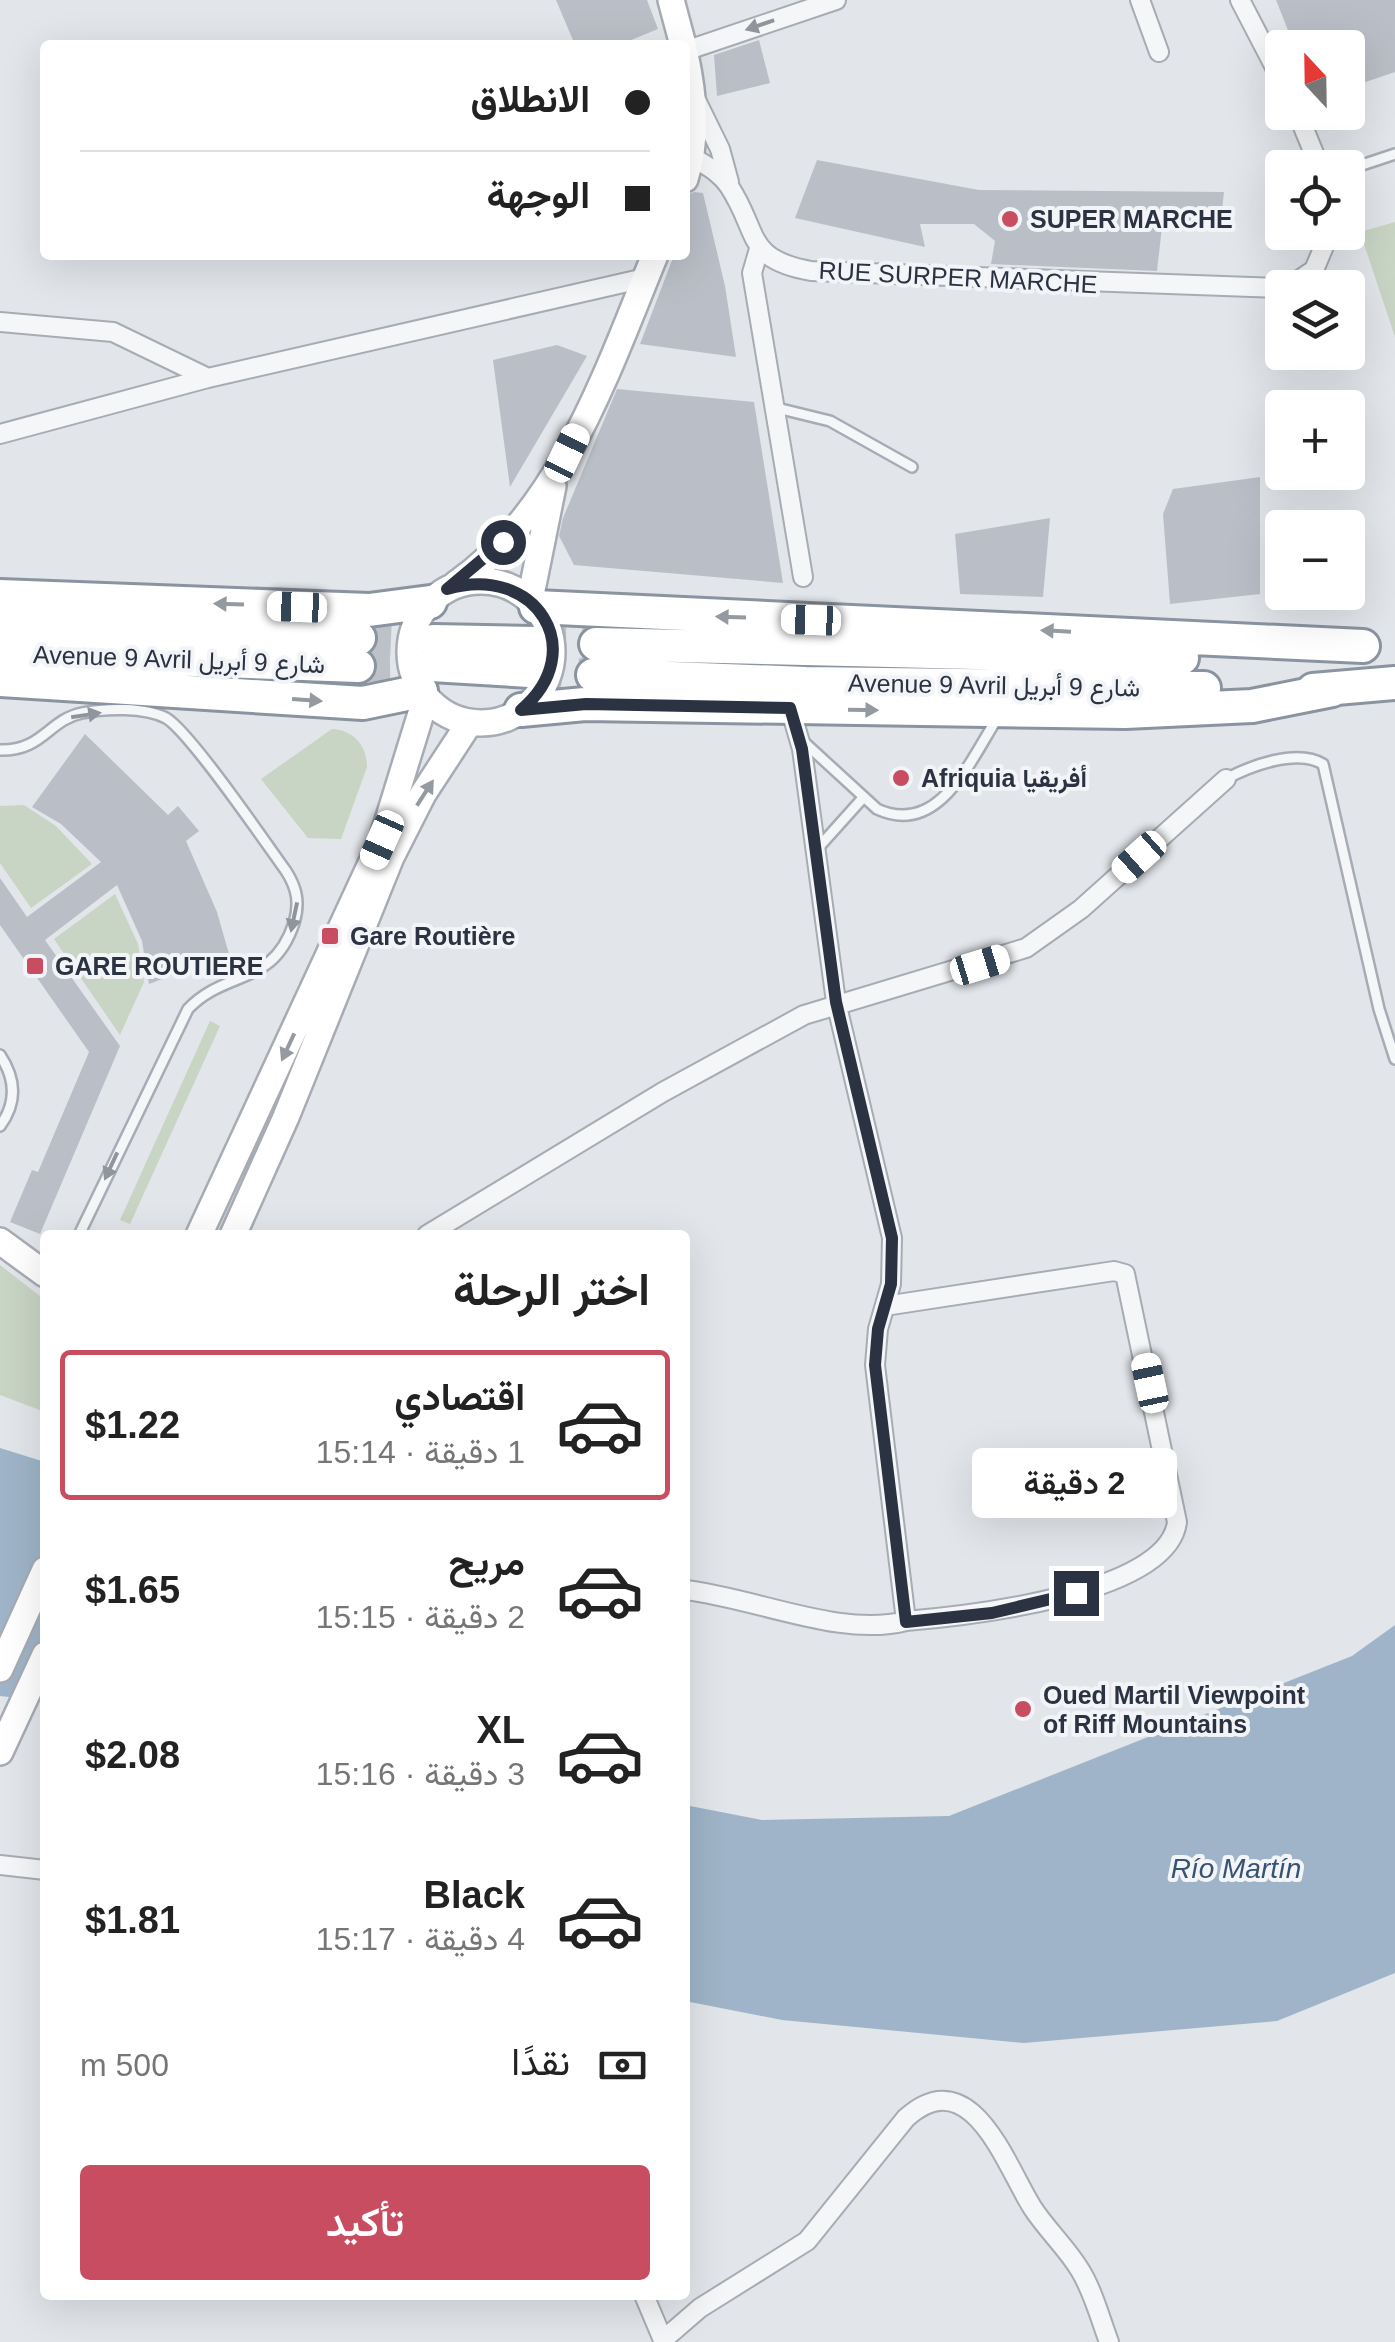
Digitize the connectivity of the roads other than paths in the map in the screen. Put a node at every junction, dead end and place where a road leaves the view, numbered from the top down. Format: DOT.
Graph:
graph roads {
  1 [pos="671,0"];
  2 [pos="836,0"];
  3 [pos="1140,0"];
  4 [pos="1240,0"];
  5 [pos="790,7"];
  6 [pos="681,40"];
  7 [pos="690,48"];
  8 [pos="1265,48"];
  9 [pos="1159,52"];
  10 [pos="690,78"];
  11 [pos="693,92"];
  12 [pos="690,138"];
  13 [pos="1395,154"];
  14 [pos="1365,164"];
  15 [pos="690,169"];
  16 [pos="731,188"];
  17 [pos="759,249"];
  18 [pos="650,266"];
  19 [pos="1265,287"];
  20 [pos="0,322"];
  21 [pos="208,378"];
  22 [pos="777,408"];
  23 [pos="0,434"];
  24 [pos="912,467"];
  25 [pos="553,481"];
  26 [pos="803,578"];
  27 [pos="0,596"];
  28 [pos="439,596"];
  29 [pos="533,604"];
  30 [pos="0,627"];
  31 [pos="1379,643"];
  32 [pos="0,653"];
  33 [pos="532,657"];
  34 [pos="428,674"];
  35 [pos="0,680"];
  36 [pos="1395,683"];
  37 [pos="1332,690"];
  38 [pos="521,710"];
  39 [pos="1001,713"];
  40 [pos="470,722"];
  41 [pos="795,723"];
  42 [pos="0,750"];
  43 [pos="1226,778"];
  44 [pos="862,799"];
  45 [pos="816,850"];
  46 [pos="836,1002"];
  47 [pos="0,1055"];
  48 [pos="1395,1058"];
  49 [pos="0,1126"];
  50 [pos="81,1230"];
  51 [pos="201,1230"];
  52 [pos="235,1230"];
  53 [pos="434,1230"];
  54 [pos="0,1241"];
  55 [pos="40,1270"];
  56 [pos="885,1306"];
  57 [pos="40,1581"];
  58 [pos="690,1591"];
  59 [pos="906,1622"];
  60 [pos="40,1666"];
  61 [pos="0,1668"];
  62 [pos="0,1752"];
  63 [pos="0,1866"];
  64 [pos="40,1870"];
  65 [pos="646,2300"];
  66 [pos="664,2341"];
  67 [pos="1109,2342"];
  1 -- 6 [label="street"];
  2 -- 5 [label="street"];
  3 -- 9 [label="street"];
  4 -- 8 [label="street"];
  5 -- 7 [label="street, one-way"];
  10 -- 11 [label="street"];
  11 -- 12 [label="street"];
  11 -- 16 [label="street"];
  13 -- 14 [label="lane"];
  15 -- 16 [label="street"];
  16 -- 17 [label="street"];
  17 -- 19 [label="street, RUE SURPER MARCHE"];
  17 -- 22 [label="street"];
  18 -- 21 [label="street"];
  18 -- 25 [label="street"];
  20 -- 21 [label="street"];
  21 -- 23 [label="street"];
  22 -- 24 [label="lane"];
  22 -- 26 [label="street"];
  25 -- 28 [label="street"];
  25 -- 29 [label="street"];
  28 -- 27 [label="highway, one-way"];
  28 -- 29 [label="street"];
  28 -- 34 [label="street"];
  31 -- 29 [label="highway, one-way"];
  29 -- 38 [label="street"];
  30 -- 32 [label="highway, Avenue 9 Avril شارع 9 أبريل"];
  31 -- 37 [label="highway, Avenue 9 Avril شارع 9 أبريل"];
  33 -- 34 [label="highway"];
  35 -- 34 [label="highway, one-way"];
  34 -- 40 [label="street"];
  34 -- 51 [label="street, one-way"];
  36 -- 37 [label="highway, Avenue 9 Avril شارع 9 أبريل"];
  37 -- 39 [label="highway"];
  38 -- 40 [label="street"];
  38 -- 41 [label="highway"];
  41 -- 39 [label="highway, one-way"];
  39 -- 44 [label="lane"];
  52 -- 40 [label="street, one-way"];
  41 -- 44 [label="lane"];
  41 -- 45 [label="street"];
  42 -- 50 [label="lane, one-way"];
  43 -- 46 [label="street"];
  43 -- 48 [label="lane"];
  44 -- 45 [label="lane"];
  45 -- 46 [label="street"];
  46 -- 53 [label="street"];
  46 -- 56 [label="street"];
  47 -- 49 [label="lane"];
  54 -- 55 [label="street"];
  56 -- 59 [label="street"];
  56 -- 59 [label="street"];
  57 -- 61 [label="street"];
  58 -- 59 [label="street"];
  60 -- 62 [label="street"];
  63 -- 64 [label="street"];
  65 -- 66 [label="street"];
  66 -- 67 [label="street"];
}
